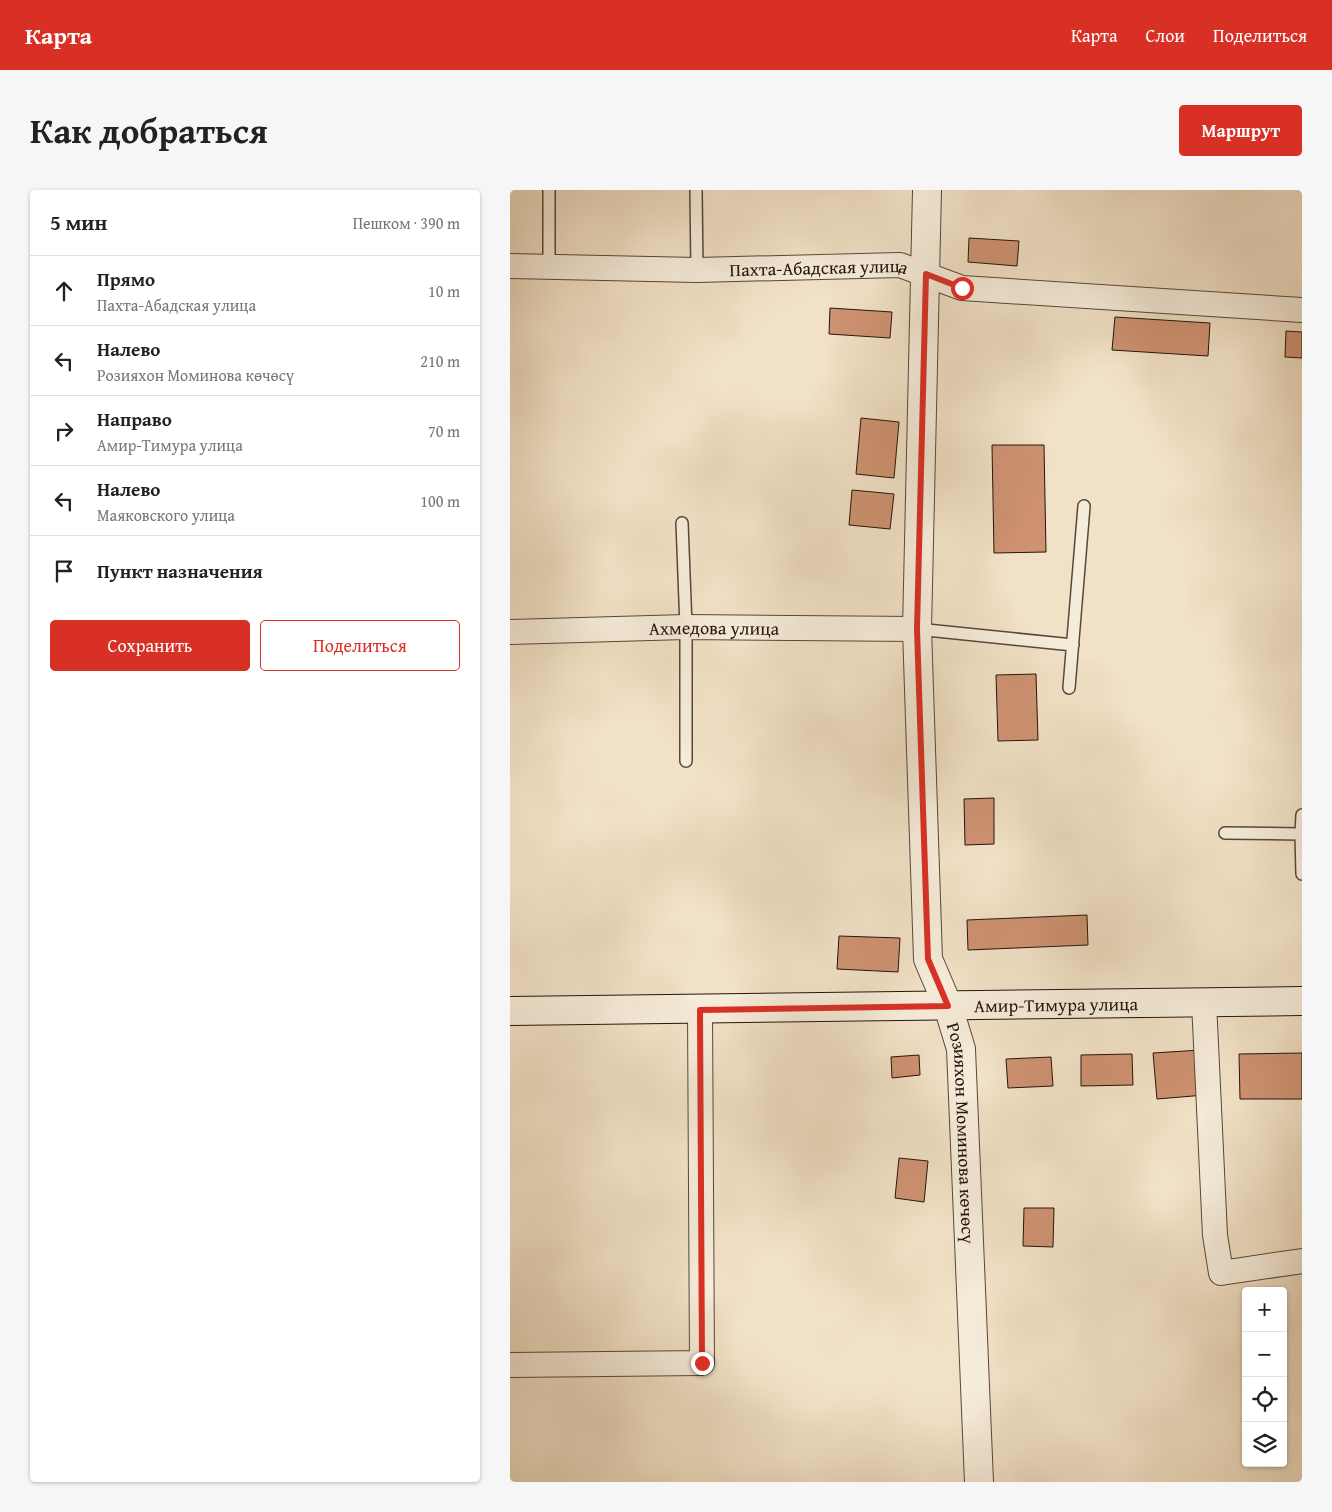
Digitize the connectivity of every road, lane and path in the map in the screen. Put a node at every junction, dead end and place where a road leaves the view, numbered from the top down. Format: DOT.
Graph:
graph roads {
  1 [pos="549,190"];
  2 [pos="696,190"];
  3 [pos="927,190"];
  4 [pos="510,266"];
  5 [pos="549,266"];
  6 [pos="697,270"];
  7 [pos="926,274"];
  8 [pos="1302,310"];
  9 [pos="1084,506"];
  10 [pos="682,523"];
  11 [pos="686,627"];
  12 [pos="917,629"];
  13 [pos="510,632"];
  14 [pos="1073,645"];
  15 [pos="1069,688"];
  16 [pos="686,761"];
  17 [pos="1302,815"];
  18 [pos="1226,833"];
  19 [pos="1301,834"];
  20 [pos="1302,874"];
  21 [pos="1302,1001"];
  22 [pos="1204,1002"];
  23 [pos="948,1006"];
  24 [pos="700,1010"];
  25 [pos="510,1011"];
  26 [pos="1302,1261"];
  27 [pos="510,1365"];
  28 [pos="978,1482"];
  1 -- 5 [label="lane"];
  2 -- 6 [label="lane"];
  3 -- 7 [label="street, Розияхон Моминова көчөсү"];
  4 -- 5 [label="street, Пахта-Абадская улица"];
  5 -- 6 [label="street, Пахта-Абадская улица"];
  6 -- 7 [label="street, Пахта-Абадская улица"];
  7 -- 8 [label="street, Пахта-Абадская улица"];
  7 -- 12 [label="street, Розияхон Моминова көчөсү"];
  9 -- 14 [label="lane"];
  10 -- 11 [label="lane"];
  11 -- 12 [label="street, Ахмедова улица"];
  11 -- 13 [label="street, Ахмедова улица"];
  11 -- 16 [label="lane"];
  12 -- 14 [label="lane"];
  12 -- 23 [label="street, Розияхон Моминова көчөсү"];
  14 -- 15 [label="lane"];
  17 -- 19 [label="lane"];
  18 -- 19 [label="lane"];
  19 -- 20 [label="lane"];
  21 -- 22 [label="street, Амир-Тимура улица"];
  22 -- 23 [label="street, Амир-Тимура улица"];
  22 -- 26 [label="street"];
  23 -- 24 [label="street, Амир-Тимура улица"];
  23 -- 28 [label="street, Розияхон Моминова көчөсү"];
  24 -- 25 [label="street, Амир-Тимура улица"];
  24 -- 27 [label="street"];
}
